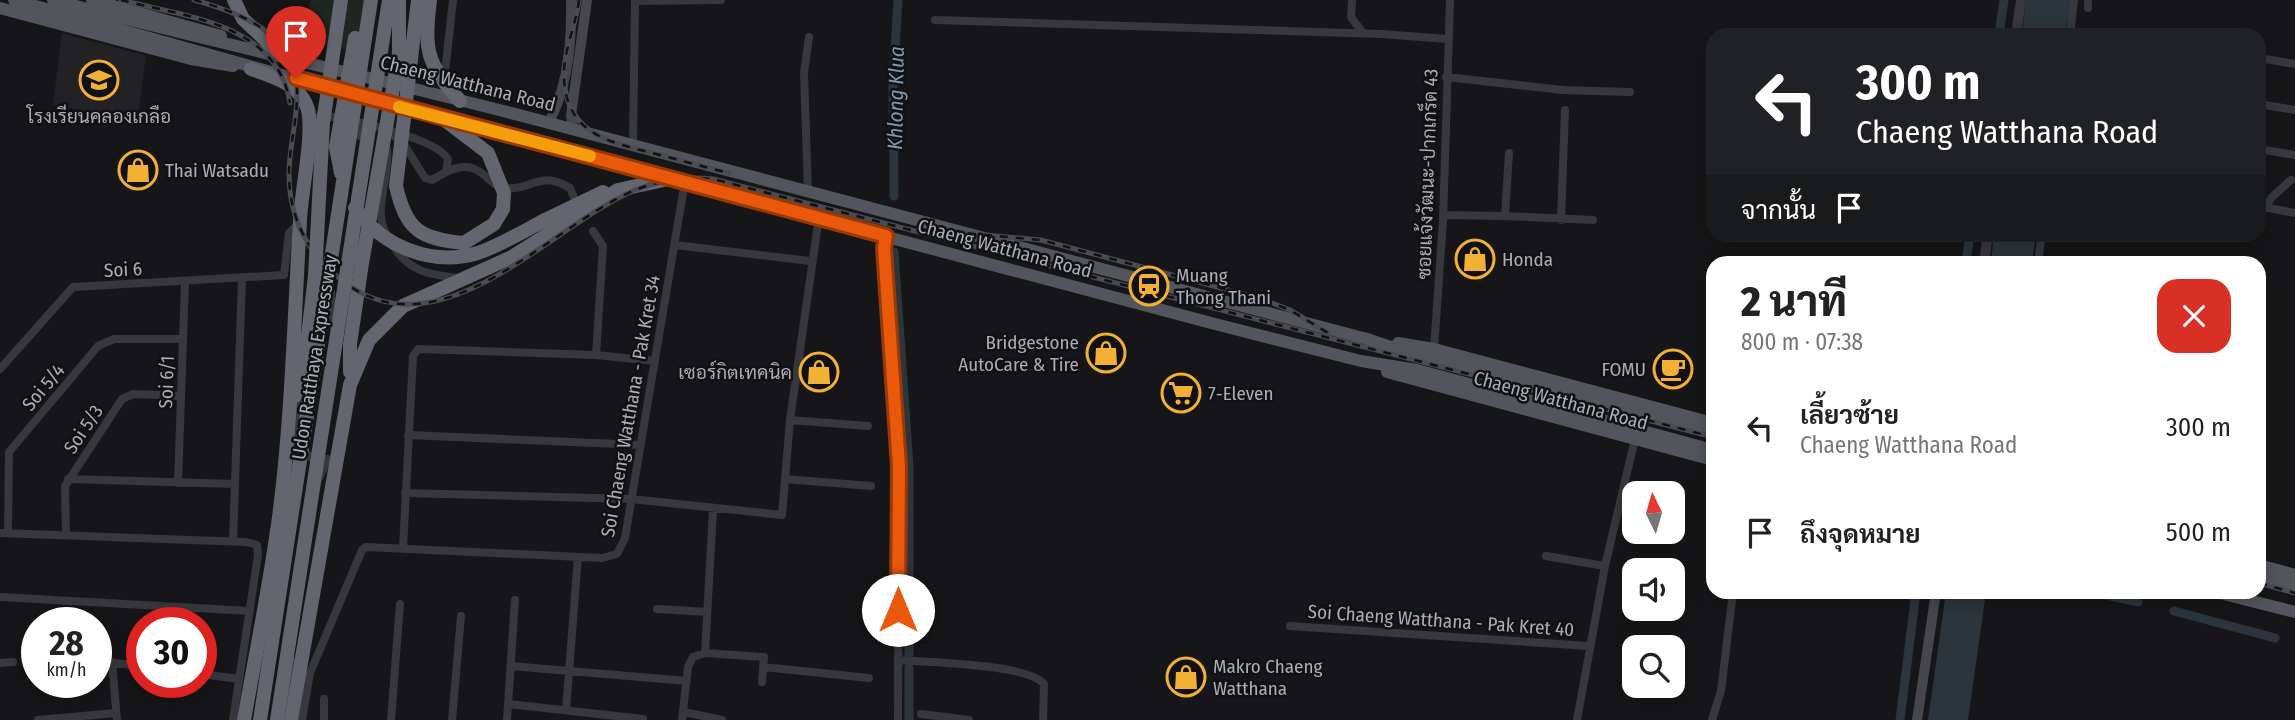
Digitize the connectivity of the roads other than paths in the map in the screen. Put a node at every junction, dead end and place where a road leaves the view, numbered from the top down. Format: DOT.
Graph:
graph roads {
  1 [pos="14,0"];
  2 [pos="92,0"];
  3 [pos="234,0"];
  4 [pos="341,0"];
  5 [pos="361,0"];
  6 [pos="371,0"];
  7 [pos="389,0"];
  8 [pos="399,0"];
  9 [pos="418,0"];
  10 [pos="429,0"];
  11 [pos="453,0"];
  12 [pos="571,0"];
  13 [pos="587,0"];
  14 [pos="720,0"];
  15 [pos="1352,0"];
  16 [pos="1450,0"];
  17 [pos="2021,0"];
  18 [pos="2074,0"];
  19 [pos="645,1"];
  20 [pos="49,4"];
  21 [pos="0,8"];
  22 [pos="935,20"];
  23 [pos="2017,28"];
  24 [pos="2071,28"];
  25 [pos="1363,33"];
  26 [pos="809,37"];
  27 [pos="1447,39"];
  28 [pos="277,51"];
  29 [pos="292,58"];
  30 [pos="2266,59"];
  31 [pos="2295,64"];
  32 [pos="251,69"];
  33 [pos="275,72"];
  34 [pos="1446,77"];
  35 [pos="444,82"];
  36 [pos="1630,92"];
  37 [pos="360,97"];
  38 [pos="460,101"];
  39 [pos="2266,105"];
  40 [pos="1566,110"];
  41 [pos="2295,110"];
  42 [pos="442,118"];
  43 [pos="310,122"];
  44 [pos="549,122"];
  45 [pos="573,129"];
  46 [pos="359,130"];
  47 [pos="390,132"];
  48 [pos="633,145"];
  49 [pos="2266,150"];
  50 [pos="1509,153"];
  51 [pos="2295,154"];
  52 [pos="446,172"];
  53 [pos="679,179"];
  54 [pos="2291,180"];
  55 [pos="502,188"];
  56 [pos="618,190"];
  57 [pos="807,191"];
  58 [pos="576,202"];
  59 [pos="2266,204"];
  60 [pos="2266,208"];
  61 [pos="2295,213"];
  62 [pos="1443,215"];
  63 [pos="1505,216"];
  64 [pos="819,217"];
  65 [pos="1561,220"];
  66 [pos="1593,220"];
  67 [pos="300,222"];
  68 [pos="593,231"];
  69 [pos="886,236"];
  70 [pos="675,245"];
  71 [pos="810,261"];
  72 [pos="463,278"];
  73 [pos="242,279"];
  74 [pos="185,282"];
  75 [pos="331,292"];
  76 [pos="183,338"];
  77 [pos="1367,339"];
  78 [pos="1434,349"];
  79 [pos="306,352"];
  80 [pos="596,355"];
  81 [pos="655,361"];
  82 [pos="0,369"];
  83 [pos="302,372"];
  84 [pos="350,384"];
  85 [pos="181,396"];
  86 [pos="290,414"];
  87 [pos="790,420"];
  88 [pos="1706,421"];
  89 [pos="868,426"];
  90 [pos="1706,430"];
  91 [pos="1634,434"];
  92 [pos="408,435"];
  93 [pos="297,443"];
  94 [pos="340,445"];
  95 [pos="641,445"];
  96 [pos="1706,449"];
  97 [pos="1706,458"];
  98 [pos="328,459"];
  99 [pos="785,479"];
  100 [pos="68,480"];
  101 [pos="178,483"];
  102 [pos="235,484"];
  103 [pos="871,486"];
  104 [pos="405,493"];
  105 [pos="631,499"];
  106 [pos="713,510"];
  107 [pos="4,533"];
  108 [pos="66,535"];
  109 [pos="233,541"];
  110 [pos="402,549"];
  111 [pos="1546,556"];
  112 [pos="579,557"];
  113 [pos="1605,566"];
  114 [pos="2266,567"];
  115 [pos="2295,575"];
  116 [pos="2266,578"];
  117 [pos="2295,586"];
  118 [pos="0,597"];
  119 [pos="2266,597"];
  120 [pos="1732,599"];
  121 [pos="1935,599"];
  122 [pos="2247,599"];
  123 [pos="515,600"];
  124 [pos="400,604"];
  125 [pos="2295,604"];
  126 [pos="657,609"];
  127 [pos="250,611"];
  128 [pos="707,612"];
  129 [pos="2295,612"];
  130 [pos="461,616"];
  131 [pos="1290,626"];
  132 [pos="1589,646"];
  133 [pos="705,653"];
  134 [pos="898,660"];
  135 [pos="13,662"];
  136 [pos="112,662"];
  137 [pos="0,663"];
  138 [pos="126,664"];
  139 [pos="511,666"];
  140 [pos="763,667"];
  141 [pos="570,671"];
  142 [pos="217,676"];
  143 [pos="239,678"];
  144 [pos="869,678"];
  145 [pos="687,681"];
  146 [pos="762,682"];
  147 [pos="324,699"];
  148 [pos="509,704"];
  149 [pos="566,710"];
  150 [pos="921,714"];
  151 [pos="683,716"];
  152 [pos="116,717"];
  153 [pos="643,719"];
  154 [pos="38,720"];
  155 [pos="233,720"];
  156 [pos="244,720"];
  157 [pos="261,720"];
  158 [pos="277,720"];
  159 [pos="285,720"];
  160 [pos="290,720"];
  161 [pos="302,720"];
  162 [pos="324,720"];
  163 [pos="391,720"];
  164 [pos="452,720"];
  165 [pos="507,720"];
  166 [pos="722,720"];
  167 [pos="898,720"];
  168 [pos="969,720"];
  169 [pos="1043,720"];
  170 [pos="1577,720"];
  171 [pos="1712,720"];
  172 [pos="1917,720"];
  1 -- 20 [label="main road, Chaeng Watthana Road"];
  2 -- 28 [label="main road, Chaeng Watthana Road"];
  3 -- 28 [label="highway"];
  4 -- 79 [label="highway, bridge"];
  5 -- 58 [label="highway, bridge"];
  6 -- 157 [label="highway, Udon Ratthaya Expressway, bridge"];
  7 -- 158 [label="highway, Udon Ratthaya Expressway, bridge"];
  8 -- 84 [label="highway, bridge"];
  9 -- 55 [label="highway, bridge"];
  10 -- 35 [label="highway"];
  11 -- 35 [label="street"];
  12 -- 44 [label="main road"];
  13 -- 45 [label="main road"];
  14 -- 19 [label="street"];
  15 -- 25 [label="street"];
  16 -- 27 [label="street, ซอยแจ้งวัฒนะ-ปากเกร็ด 43"];
  17 -- 23 [label="street"];
  18 -- 24 [label="street"];
  19 -- 48 [label="street"];
  20 -- 29 [label="main road, Chaeng Watthana Road"];
  20 -- 33 [label="main road, Chaeng Watthana Road"];
  21 -- 32 [label="main road, Chaeng Watthana Road"];
  22 -- 25 [label="street"];
  25 -- 27 [label="street"];
  26 -- 57 [label="street"];
  27 -- 34 [label="street, ซอยแจ้งวัฒนะ-ปากเกร็ด 43"];
  28 -- 29 [label="main road, Chaeng Watthana Road"];
  29 -- 38 [label="main road, Chaeng Watthana Road"];
  30 -- 31 [label="street"];
  32 -- 33 [label="main road, Chaeng Watthana Road"];
  32 -- 43 [label="highway"];
  33 -- 37 [label="main road, Chaeng Watthana Road"];
  34 -- 36 [label="street"];
  34 -- 62 [label="street, ซอยแจ้งวัฒนะ-ปากเกร็ด 43"];
  35 -- 38 [label="highway"];
  37 -- 42 [label="main road, Chaeng Watthana Road"];
  37 -- 46 [label="street"];
  38 -- 44 [label="main road, Chaeng Watthana Road"];
  39 -- 41 [label="street"];
  40 -- 65 [label="street"];
  42 -- 53 [label="main road, Chaeng Watthana Road"];
  42 -- 55 [label="highway"];
  43 -- 46 [label="street"];
  43 -- 67 [label="highway"];
  44 -- 45 [label="main road, Chaeng Watthana Road"];
  45 -- 48 [label="main road, Chaeng Watthana Road"];
  46 -- 47 [label="street"];
  46 -- 72 [label="street"];
  46 -- 75 [label="street"];
  47 -- 52 [label="street"];
  47 -- 52 [label="street"];
  48 -- 57 [label="main road, Chaeng Watthana Road"];
  49 -- 51 [label="street"];
  50 -- 63 [label="street"];
  52 -- 55 [label="street"];
  53 -- 56 [label="highway"];
  53 -- 64 [label="main road, Chaeng Watthana Road"];
  53 -- 70 [label="street, Soi Chaeng Watthana - Pak Kret 34"];
  54 -- 59 [label="street"];
  55 -- 58 [label="street"];
  56 -- 58 [label="highway"];
  56 -- 72 [label="highway"];
  57 -- 77 [label="main road, Chaeng Watthana Road"];
  60 -- 61 [label="street"];
  62 -- 63 [label="street"];
  62 -- 78 [label="street, ซอยแจ้งวัฒนะ-ปากเกร็ด 43"];
  63 -- 65 [label="street"];
  64 -- 69 [label="main road, Chaeng Watthana Road"];
  64 -- 71 [label="street"];
  65 -- 66 [label="street"];
  67 -- 73 [label="street, Soi 6"];
  67 -- 86 [label="highway"];
  68 -- 80 [label="street"];
  69 -- 91 [label="main road, Chaeng Watthana Road"];
  69 -- 134 [label="street"];
  70 -- 71 [label="street"];
  70 -- 81 [label="street, Soi Chaeng Watthana - Pak Kret 34"];
  71 -- 87 [label="street"];
  72 -- 84 [label="highway"];
  73 -- 74 [label="street, Soi 6"];
  73 -- 102 [label="street"];
  74 -- 76 [label="street, Soi 6/1"];
  74 -- 82 [label="street, Soi 6"];
  75 -- 79 [label="street"];
  75 -- 84 [label="street"];
  76 -- 85 [label="street, Soi 6/1"];
  76 -- 107 [label="street, Soi 5/4"];
  77 -- 78 [label="main road, Chaeng Watthana Road"];
  77 -- 90 [label="main road, Chaeng Watthana Road"];
  78 -- 88 [label="main road, Chaeng Watthana Road"];
  79 -- 83 [label="highway"];
  80 -- 81 [label="street"];
  80 -- 92 [label="street"];
  81 -- 95 [label="street, Soi Chaeng Watthana - Pak Kret 34"];
  83 -- 86 [label="highway"];
  83 -- 93 [label="street"];
  84 -- 94 [label="highway"];
  85 -- 100 [label="street, Soi 5/3"];
  85 -- 101 [label="street, Soi 6/1"];
  86 -- 156 [label="highway"];
  87 -- 89 [label="street"];
  87 -- 99 [label="street"];
  91 -- 96 [label="main road, Chaeng Watthana Road"];
  91 -- 97 [label="main road, Chaeng Watthana Road"];
  91 -- 113 [label="street, Soi Chaeng Watthana - Pak Kret 40"];
  92 -- 95 [label="street"];
  92 -- 104 [label="street"];
  93 -- 98 [label="street"];
  93 -- 157 [label="street"];
  94 -- 98 [label="street"];
  94 -- 160 [label="highway"];
  95 -- 105 [label="street, Soi Chaeng Watthana - Pak Kret 34"];
  98 -- 159 [label="street"];
  99 -- 103 [label="street"];
  99 -- 106 [label="street"];
  100 -- 101 [label="street"];
  100 -- 108 [label="street, Soi 5/3"];
  101 -- 102 [label="street"];
  102 -- 109 [label="street"];
  104 -- 105 [label="street"];
  104 -- 110 [label="street"];
  105 -- 106 [label="street"];
  105 -- 112 [label="street, Soi Chaeng Watthana - Pak Kret 34"];
  106 -- 128 [label="street"];
  107 -- 108 [label="street"];
  108 -- 109 [label="street"];
  109 -- 127 [label="street"];
  110 -- 112 [label="street, Soi Chaeng Watthana - Pak Kret 34"];
  110 -- 161 [label="street, Soi Chaeng Watthana - Pak Kret 34"];
  111 -- 113 [label="street"];
  112 -- 141 [label="street"];
  113 -- 132 [label="street, Soi Chaeng Watthana - Pak Kret 40"];
  114 -- 115 [label="main road"];
  116 -- 117 [label="main road"];
  118 -- 127 [label="street"];
  119 -- 125 [label="main road"];
  120 -- 171 [label="street"];
  121 -- 172 [label="main road"];
  122 -- 129 [label="main road"];
  123 -- 139 [label="street"];
  124 -- 163 [label="street"];
  126 -- 128 [label="street"];
  127 -- 143 [label="street"];
  128 -- 133 [label="street"];
  130 -- 164 [label="street"];
  131 -- 132 [label="street, Soi Chaeng Watthana - Pak Kret 40"];
  132 -- 170 [label="street, Soi Chaeng Watthana - Pak Kret 40"];
  133 -- 140 [label="street"];
  133 -- 145 [label="street"];
  134 -- 167 [label="street"];
  134 -- 169 [label="street"];
  135 -- 137 [label="street"];
  136 -- 138 [label="street"];
  136 -- 152 [label="street"];
  139 -- 141 [label="street"];
  139 -- 148 [label="street"];
  140 -- 144 [label="street"];
  140 -- 146 [label="street"];
  141 -- 145 [label="street"];
  141 -- 149 [label="street"];
  142 -- 143 [label="street"];
  143 -- 155 [label="street"];
  145 -- 151 [label="street"];
  147 -- 162 [label="street"];
  148 -- 149 [label="street"];
  148 -- 165 [label="street"];
  149 -- 153 [label="street"];
  150 -- 168 [label="street"];
  151 -- 166 [label="street"];
  152 -- 154 [label="street"];
}
